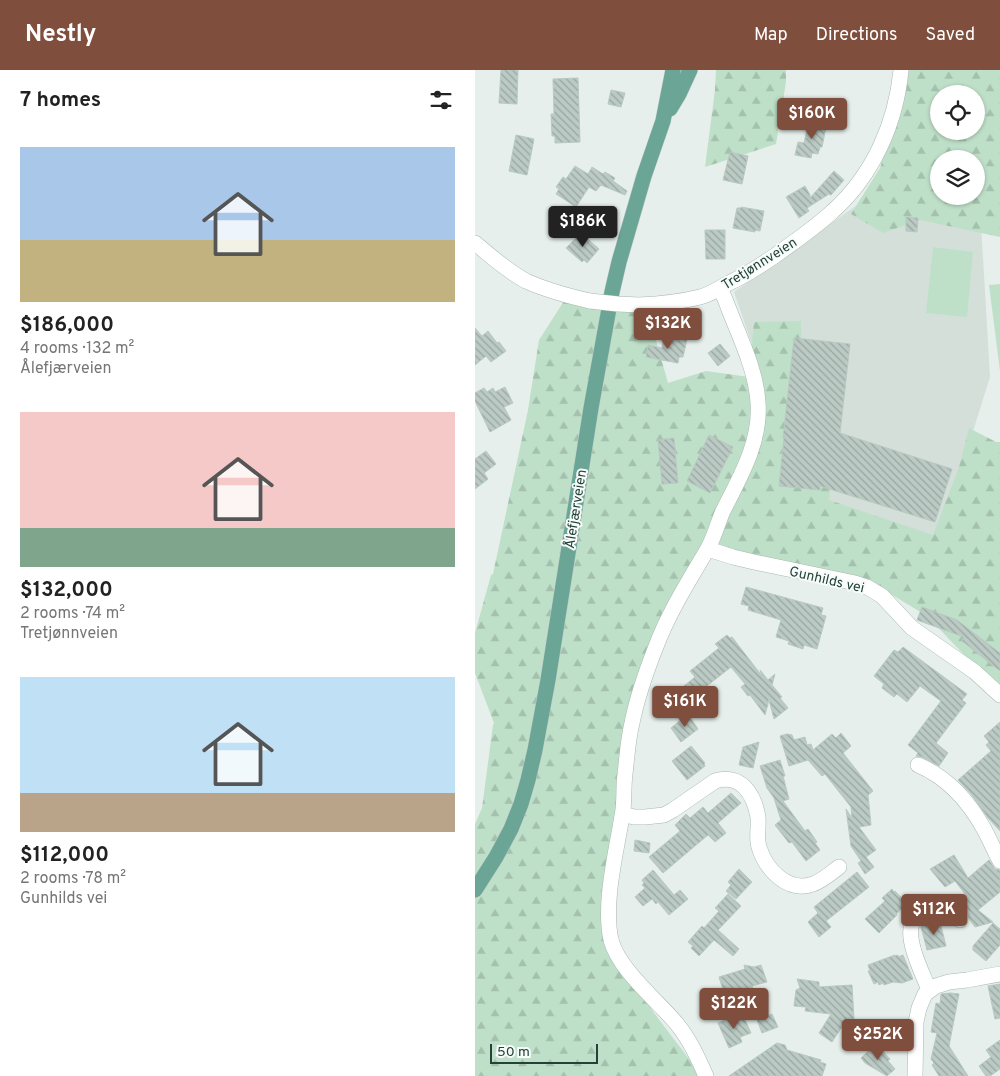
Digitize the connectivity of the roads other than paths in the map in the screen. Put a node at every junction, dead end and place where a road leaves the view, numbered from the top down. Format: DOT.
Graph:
graph roads {
  1 [pos="673,70"];
  2 [pos="690,70"];
  3 [pos="901,70"];
  4 [pos="663,121"];
  5 [pos="475,243"];
  6 [pos="721,288"];
  7 [pos="708,549"];
  8 [pos="1000,695"];
  9 [pos="918,765"];
  10 [pos="623,814"];
  11 [pos="1000,860"];
  12 [pos="839,868"];
  13 [pos="475,890"];
  14 [pos="960,920"];
  15 [pos="1000,974"];
  16 [pos="929,990"];
  17 [pos="706,1076"];
  18 [pos="915,1076"];
  1 -- 4 [label="main road, Ålefjærveien"];
  2 -- 4 [label="main road, Ålefjærveien"];
  3 -- 6 [label="street, Tretjønnveien"];
  4 -- 13 [label="main road, Ålefjærveien"];
  5 -- 6 [label="street, Tretjønnveien, bridge"];
  6 -- 7 [label="street"];
  7 -- 8 [label="street, Gunhilds vei"];
  7 -- 10 [label="street"];
  9 -- 11 [label="street"];
  10 -- 12 [label="street"];
  10 -- 17 [label="street"];
  14 -- 16 [label="street"];
  15 -- 16 [label="street"];
  16 -- 18 [label="street"];
}
